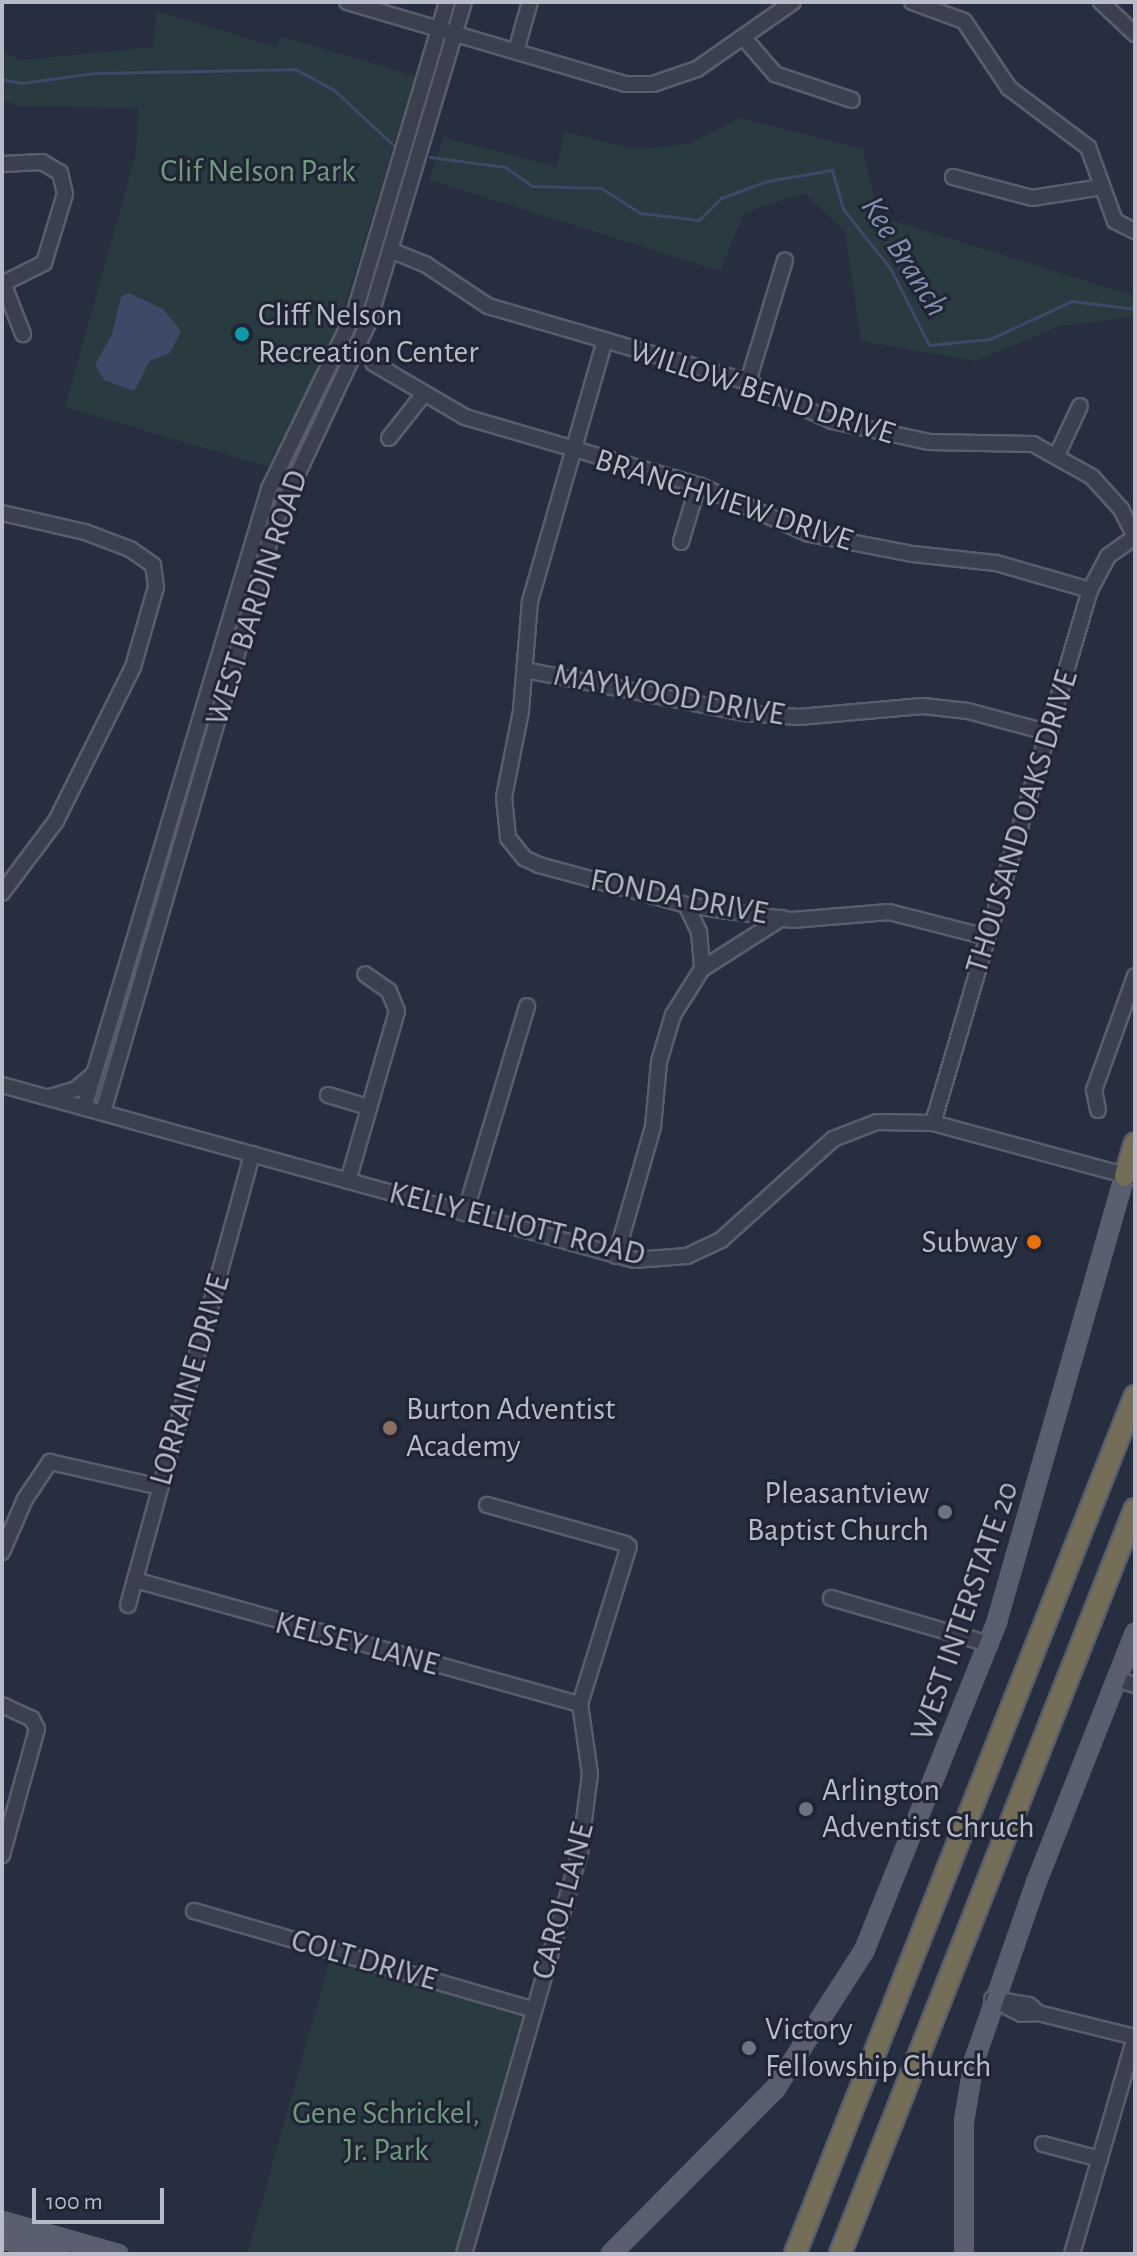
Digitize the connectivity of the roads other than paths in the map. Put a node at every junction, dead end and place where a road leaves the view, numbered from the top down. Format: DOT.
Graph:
graph roads {
  1 [pos="347,2"];
  2 [pos="447,2"];
  3 [pos="464,2"];
  4 [pos="530,2"];
  5 [pos="793,2"];
  6 [pos="912,2"];
  7 [pos="1101,2"];
  8 [pos="439,29"];
  9 [pos="455,33"];
  10 [pos="1135,34"];
  11 [pos="743,37"];
  12 [pos="516,51"];
  13 [pos="852,100"];
  14 [pos="2,164"];
  15 [pos="953,177"];
  16 [pos="1102,187"];
  17 [pos="396,231"];
  18 [pos="1135,231"];
  19 [pos="373,245"];
  20 [pos="390,250"];
  21 [pos="785,260"];
  22 [pos="383,273"];
  23 [pos="2,283"];
  24 [pos="23,334"];
  25 [pos="605,340"];
  26 [pos="373,363"];
  27 [pos="748,382"];
  28 [pos="423,395"];
  29 [pos="1080,406"];
  30 [pos="389,438"];
  31 [pos="575,451"];
  32 [pos="285,454"];
  33 [pos="1057,455"];
  34 [pos="300,462"];
  35 [pos="698,485"];
  36 [pos="2,513"];
  37 [pos="1135,536"];
  38 [pos="681,542"];
  39 [pos="1090,590"];
  40 [pos="525,670"];
  41 [pos="1050,733"];
  42 [pos="2,893"];
  43 [pos="686,905"];
  44 [pos="782,918"];
  45 [pos="987,937"];
  46 [pos="702,969"];
  47 [pos="365,974"];
  48 [pos="1135,976"];
  49 [pos="527,1006"];
  50 [pos="94,1073"];
  51 [pos="2,1085"];
  52 [pos="110,1089"];
  53 [pos="328,1095"];
  54 [pos="47,1098"];
  55 [pos="368,1107"];
  56 [pos="84,1108"];
  57 [pos="1098,1110"];
  58 [pos="103,1112"];
  59 [pos="134,1121"];
  60 [pos="933,1123"];
  61 [pos="1135,1143"];
  62 [pos="252,1154"];
  63 [pos="1130,1177"];
  64 [pos="348,1181"];
  65 [pos="465,1213"];
  66 [pos="616,1256"];
  67 [pos="1135,1396"];
  68 [pos="160,1487"];
  69 [pos="487,1505"];
  70 [pos="1135,1509"];
  71 [pos="2,1552"];
  72 [pos="135,1580"];
  73 [pos="831,1598"];
  74 [pos="128,1605"];
  75 [pos="1135,1633"];
  76 [pos="989,1644"];
  77 [pos="1116,1679"];
  78 [pos="1135,1685"];
  79 [pos="580,1704"];
  80 [pos="2,1705"];
  81 [pos="2,1855"];
  82 [pos="194,1911"];
  83 [pos="992,1999"];
  84 [pos="534,2010"];
  85 [pos="1135,2037"];
  86 [pos="1043,2144"];
  87 [pos="1100,2159"];
  88 [pos="2,2221"];
  89 [pos="2,2239"];
  90 [pos="60,2254"];
  91 [pos="118,2254"];
  92 [pos="464,2254"];
  93 [pos="611,2254"];
  94 [pos="795,2254"];
  95 [pos="840,2254"];
  96 [pos="964,2254"];
  97 [pos="1072,2254"];
  1 -- 8 [label="street"];
  2 -- 8 [label="street, WEST BARDIN ROAD"];
  3 -- 9 [label="street, WEST BARDIN ROAD"];
  4 -- 12 [label="street"];
  5 -- 11 [label="street"];
  6 -- 16 [label="street"];
  7 -- 10 [label="street"];
  8 -- 9 [label="street"];
  8 -- 19 [label="street, WEST BARDIN ROAD"];
  9 -- 12 [label="street"];
  9 -- 17 [label="street, WEST BARDIN ROAD"];
  11 -- 12 [label="street"];
  11 -- 13 [label="street"];
  14 -- 23 [label="street"];
  15 -- 16 [label="street"];
  16 -- 18 [label="street"];
  17 -- 19 [label="street"];
  17 -- 20 [label="street, WEST BARDIN ROAD"];
  19 -- 22 [label="street"];
  19 -- 32 [label="street, WEST BARDIN ROAD"];
  20 -- 22 [label="street, WEST BARDIN ROAD"];
  20 -- 25 [label="street, WILLOW BEND DRIVE"];
  21 -- 27 [label="street"];
  22 -- 34 [label="street, WEST BARDIN ROAD"];
  23 -- 24 [label="street"];
  25 -- 27 [label="street, WILLOW BEND DRIVE"];
  25 -- 31 [label="street"];
  26 -- 28 [label="street, BRANCHVIEW DRIVE"];
  27 -- 33 [label="street, WILLOW BEND DRIVE"];
  28 -- 30 [label="street"];
  28 -- 31 [label="street, BRANCHVIEW DRIVE"];
  29 -- 33 [label="street"];
  31 -- 35 [label="street, BRANCHVIEW DRIVE"];
  31 -- 40 [label="street"];
  32 -- 34 [label="street"];
  32 -- 50 [label="street, WEST BARDIN ROAD"];
  33 -- 37 [label="street, WILLOW BEND DRIVE"];
  34 -- 52 [label="street, WEST BARDIN ROAD"];
  35 -- 38 [label="street"];
  35 -- 39 [label="street, BRANCHVIEW DRIVE"];
  36 -- 42 [label="street"];
  37 -- 39 [label="street, THOUSAND OAKS DRIVE"];
  39 -- 41 [label="street, THOUSAND OAKS DRIVE"];
  40 -- 41 [label="street, MAYWOOD DRIVE"];
  40 -- 43 [label="street, FONDA DRIVE"];
  41 -- 45 [label="street, THOUSAND OAKS DRIVE"];
  43 -- 44 [label="street, FONDA DRIVE"];
  43 -- 46 [label="street"];
  44 -- 45 [label="street, FONDA DRIVE"];
  44 -- 46 [label="street"];
  45 -- 60 [label="street, THOUSAND OAKS DRIVE"];
  46 -- 66 [label="street"];
  47 -- 55 [label="street"];
  48 -- 57 [label="street"];
  49 -- 65 [label="street"];
  50 -- 54 [label="street"];
  50 -- 56 [label="street, WEST BARDIN ROAD"];
  51 -- 54 [label="street, KELLY ELLIOTT ROAD"];
  52 -- 58 [label="street, WEST BARDIN ROAD"];
  52 -- 59 [label="street"];
  53 -- 55 [label="street"];
  54 -- 56 [label="street, KELLY ELLIOTT ROAD"];
  55 -- 64 [label="street"];
  56 -- 58 [label="street, KELLY ELLIOTT ROAD"];
  58 -- 59 [label="street, KELLY ELLIOTT ROAD"];
  59 -- 62 [label="street, KELLY ELLIOTT ROAD"];
  60 -- 63 [label="street, KELLY ELLIOTT ROAD"];
  60 -- 66 [label="street, KELLY ELLIOTT ROAD"];
  61 -- 63 [label="highway"];
  62 -- 64 [label="street, KELLY ELLIOTT ROAD"];
  62 -- 68 [label="street, LORRAINE DRIVE"];
  63 -- 76 [label="main road, WEST INTERSTATE 20"];
  64 -- 65 [label="street, KELLY ELLIOTT ROAD"];
  65 -- 66 [label="street, KELLY ELLIOTT ROAD"];
  67 -- 94 [label="highway"];
  68 -- 71 [label="street"];
  68 -- 72 [label="street, LORRAINE DRIVE"];
  69 -- 79 [label="street, CAROL LANE"];
  70 -- 95 [label="highway"];
  72 -- 74 [label="street, LORRAINE DRIVE"];
  72 -- 79 [label="street, KELSEY LANE"];
  73 -- 76 [label="street"];
  75 -- 77 [label="main road"];
  76 -- 93 [label="main road, WEST INTERSTATE 20"];
  77 -- 78 [label="street"];
  77 -- 83 [label="main road"];
  79 -- 84 [label="street, CAROL LANE"];
  80 -- 81 [label="street"];
  82 -- 84 [label="street, COLT DRIVE"];
  83 -- 85 [label="street"];
  83 -- 96 [label="main road"];
  84 -- 92 [label="street, CAROL LANE"];
  85 -- 87 [label="street"];
  86 -- 87 [label="street"];
  87 -- 97 [label="street"];
  88 -- 91 [label="main road"];
  89 -- 90 [label="main road"];
}
